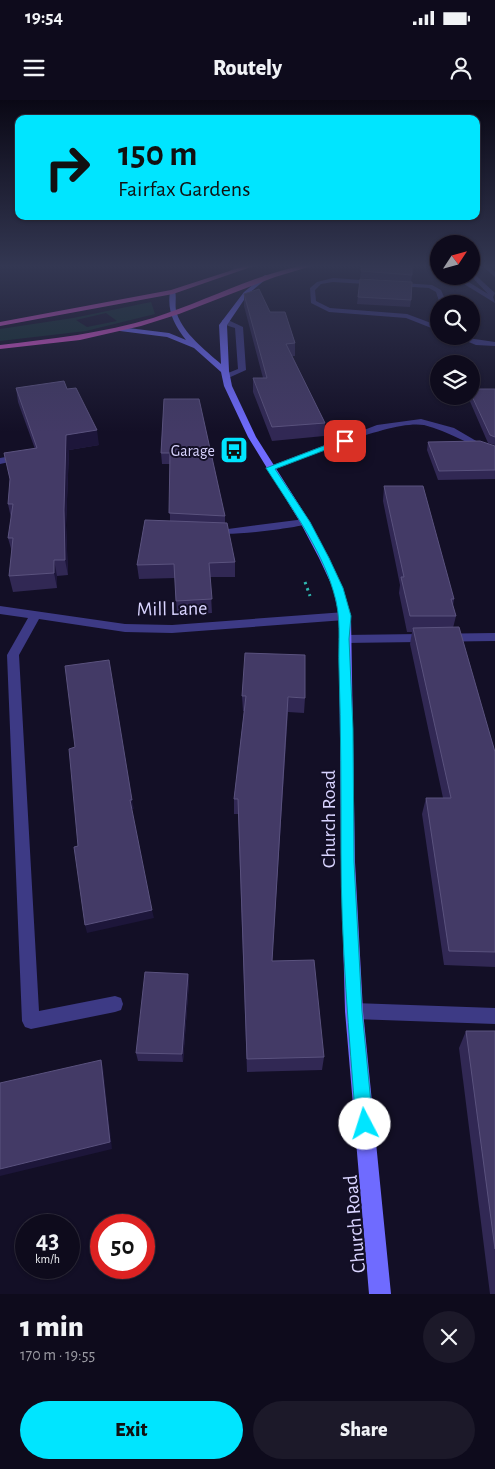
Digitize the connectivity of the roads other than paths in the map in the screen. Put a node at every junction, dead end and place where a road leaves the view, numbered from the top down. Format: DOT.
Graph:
graph roads {
  1 [pos="20,321"];
  2 [pos="150,321"];
  3 [pos="177,321"];
  4 [pos="225,322"];
  5 [pos="0,324"];
  6 [pos="120,330"];
  7 [pos="480,338"];
  8 [pos="480,343"];
  9 [pos="494,344"];
  10 [pos="195,346"];
  11 [pos="0,347"];
  12 [pos="225,374"];
  13 [pos="495,450"];
  14 [pos="11,459"];
  15 [pos="0,461"];
  16 [pos="270,468"];
  17 [pos="305,522"];
  18 [pos="200,530"];
  19 [pos="0,610"];
  20 [pos="35,616"];
  21 [pos="345,616"];
  22 [pos="495,638"];
  23 [pos="344,639"];
  24 [pos="115,1004"];
  25 [pos="354,1011"];
  26 [pos="495,1016"];
  27 [pos="380,1294"];
  1 -- 5 [label="highway"];
  2 -- 6 [label="highway"];
  3 -- 10 [label="main road, Church Road"];
  4 -- 12 [label="main road, Church Road"];
  4 -- 12 [label="street"];
  6 -- 10 [label="main road"];
  6 -- 11 [label="highway"];
  7 -- 9 [label="street"];
  8 -- 9 [label="street"];
  10 -- 12 [label="main road, Church Road"];
  12 -- 16 [label="main road, Church Road"];
  13 -- 16 [label="street"];
  14 -- 15 [label="street"];
  16 -- 17 [label="main road, Church Road"];
  17 -- 18 [label="street"];
  17 -- 21 [label="main road, Church Road"];
  19 -- 20 [label="street, Mill Lane"];
  20 -- 21 [label="street, Mill Lane"];
  20 -- 24 [label="street"];
  21 -- 23 [label="main road, Church Road"];
  22 -- 23 [label="street"];
  23 -- 25 [label="main road, Church Road"];
  25 -- 26 [label="street"];
  25 -- 27 [label="main road, Church Road"];
}
